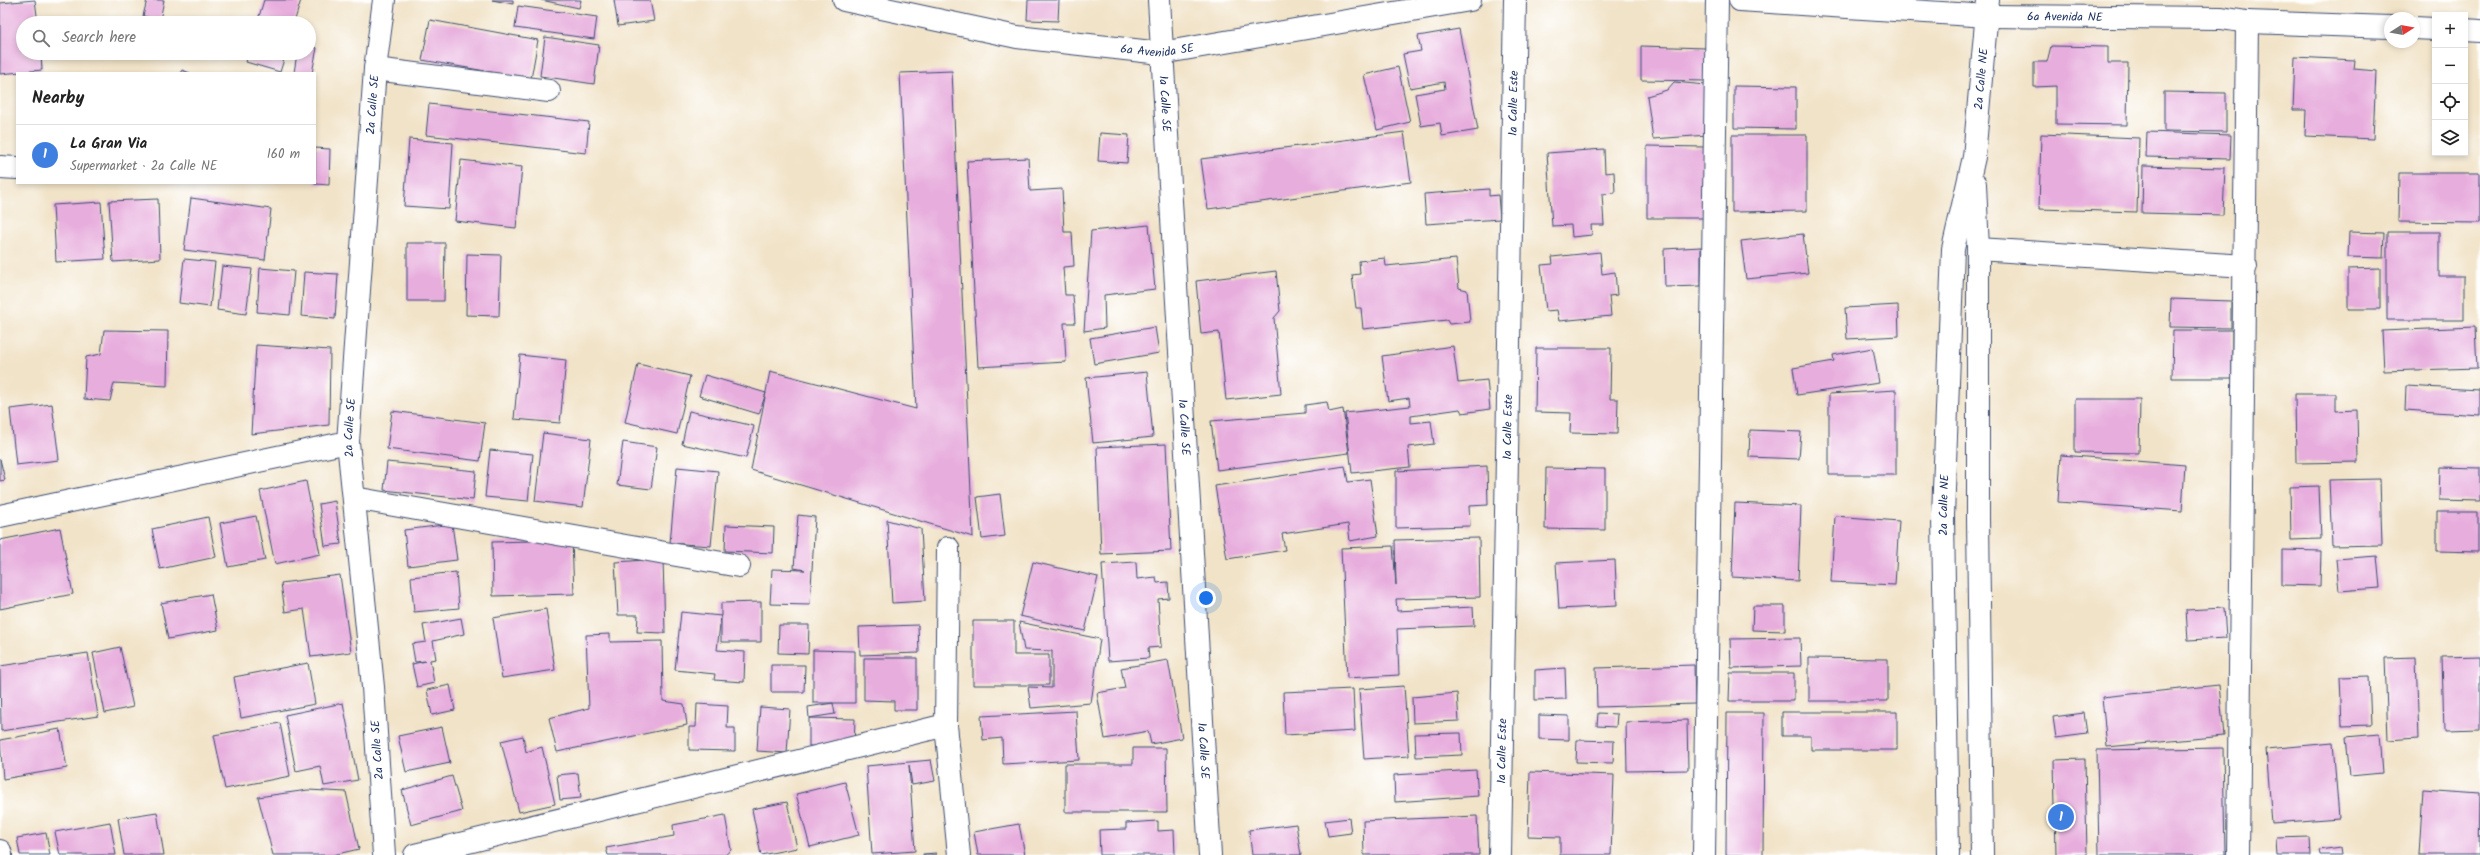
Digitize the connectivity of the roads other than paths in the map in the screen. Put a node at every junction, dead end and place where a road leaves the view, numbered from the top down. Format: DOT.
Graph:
graph roads {
  1 [pos="384,0"];
  2 [pos="844,0"];
  3 [pos="1159,0"];
  4 [pos="1470,0"];
  5 [pos="1515,0"];
  6 [pos="1717,0"];
  7 [pos="1740,0"];
  8 [pos="1825,2"];
  9 [pos="1988,8"];
  10 [pos="2220,9"];
  11 [pos="2247,22"];
  12 [pos="2384,27"];
  13 [pos="2420,28"];
  14 [pos="2432,29"];
  15 [pos="2468,30"];
  16 [pos="2480,31"];
  17 [pos="1161,53"];
  18 [pos="375,69"];
  19 [pos="549,91"];
  20 [pos="1974,157"];
  21 [pos="0,167"];
  22 [pos="16,168"];
  23 [pos="1978,248"];
  24 [pos="2246,266"];
  25 [pos="348,442"];
  26 [pos="354,498"];
  27 [pos="0,516"];
  28 [pos="948,548"];
  29 [pos="739,566"];
  30 [pos="946,725"];
  31 [pos="0,851"];
  32 [pos="1,855"];
  33 [pos="384,855"];
  34 [pos="415,855"];
  35 [pos="959,855"];
  36 [pos="1210,855"];
  37 [pos="1500,855"];
  38 [pos="1704,855"];
  39 [pos="1948,855"];
  40 [pos="1982,855"];
  41 [pos="2238,855"];
  1 -- 18 [label="street, 2a Calle SE"];
  2 -- 17 [label="street, 6a Avenida SE"];
  3 -- 17 [label="street, 1a Calle SE"];
  4 -- 17 [label="street, 6a Avenida SE"];
  5 -- 37 [label="street, 1a Calle Este"];
  6 -- 38 [label="street"];
  7 -- 8 [label="street, 6a Avenida NE"];
  8 -- 9 [label="street, 6a Avenida NE"];
  9 -- 10 [label="street, 6a Avenida NE"];
  9 -- 20 [label="street, 2a Calle NE"];
  10 -- 11 [label="street, 6a Avenida NE"];
  11 -- 12 [label="street, 6a Avenida NE"];
  11 -- 24 [label="street"];
  13 -- 14 [label="street"];
  15 -- 16 [label="street"];
  17 -- 36 [label="street, 1a Calle SE"];
  18 -- 19 [label="street"];
  18 -- 25 [label="street, 2a Calle SE"];
  20 -- 23 [label="street, 2a Calle NE"];
  20 -- 39 [label="street, 2a Calle NE"];
  21 -- 22 [label="street"];
  23 -- 24 [label="street"];
  23 -- 40 [label="street, 2a Calle NE"];
  24 -- 41 [label="street"];
  25 -- 26 [label="street, 2a Calle SE"];
  25 -- 27 [label="street"];
  26 -- 29 [label="street"];
  26 -- 33 [label="street, 2a Calle SE"];
  28 -- 30 [label="street"];
  30 -- 34 [label="street"];
  30 -- 35 [label="street"];
  31 -- 32 [label="street"];
}
